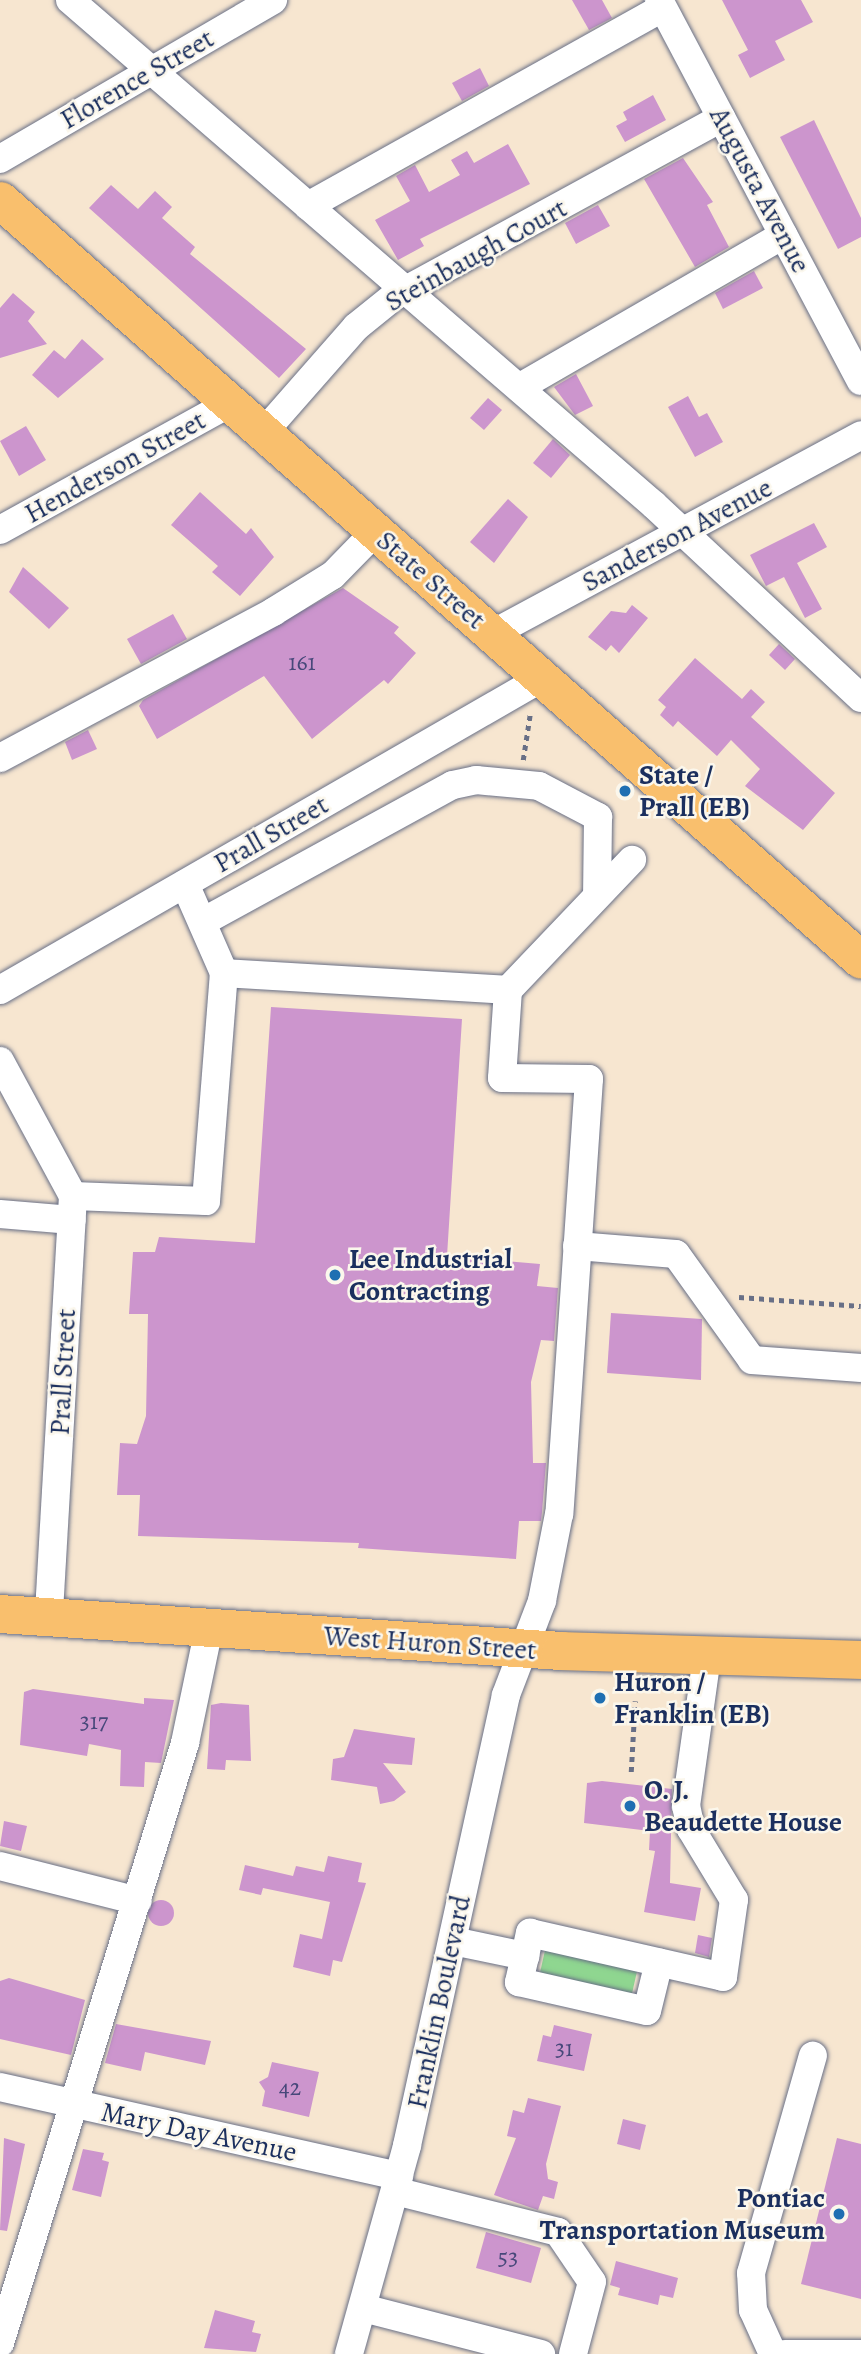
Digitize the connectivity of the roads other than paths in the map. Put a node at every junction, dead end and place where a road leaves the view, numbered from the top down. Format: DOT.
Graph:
graph roads {
  1 [pos="70,0"];
  2 [pos="273,0"];
  3 [pos="661,4"];
  4 [pos="244,7"];
  5 [pos="153,70"];
  6 [pos="721,118"];
  7 [pos="0,159"];
  8 [pos="0,200"];
  9 [pos="308,206"];
  10 [pos="783,235"];
  11 [pos="406,290"];
  12 [pos="861,381"];
  13 [pos="520,387"];
  14 [pos="230,403"];
  15 [pos="263,433"];
  16 [pos="861,435"];
  17 [pos="0,530"];
  18 [pos="376,531"];
  19 [pos="683,534"];
  20 [pos="492,634"];
  21 [pos="536,694"];
  22 [pos="861,698"];
  23 [pos="0,758"];
  24 [pos="366,780"];
  25 [pos="390,821"];
  26 [pos="632,860"];
  27 [pos="185,884"];
  28 [pos="597,895"];
  29 [pos="206,920"];
  30 [pos="861,960"];
  31 [pos="224,973"];
  32 [pos="0,990"];
  33 [pos="508,990"];
  34 [pos="0,1062"];
  35 [pos="72,1208"];
  36 [pos="0,1214"];
  37 [pos="577,1246"];
  38 [pos="861,1368"];
  39 [pos="0,1614"];
  40 [pos="49,1617"];
  41 [pos="209,1628"];
  42 [pos="523,1648"];
  43 [pos="707,1657"];
  44 [pos="861,1660"];
  45 [pos="0,1866"];
  46 [pos="138,1901"];
  47 [pos="453,1941"];
  48 [pos="525,1956"];
  49 [pos="659,1962"];
  50 [pos="813,2056"];
  51 [pos="0,2087"];
  52 [pos="78,2105"];
  53 [pos="397,2183"];
  54 [pos="6,2295"];
  55 [pos="363,2308"];
  56 [pos="0,2343"];
  57 [pos="349,2354"];
  58 [pos="541,2354"];
  59 [pos="573,2354"];
  60 [pos="773,2354"];
  61 [pos="785,2354"];
  62 [pos="861,2354"];
  1 -- 5 [label="street"];
  2 -- 4 [label="street, Florence Street"];
  3 -- 6 [label="street, Augusta Avenue"];
  3 -- 9 [label="street"];
  4 -- 5 [label="street, Florence Street"];
  5 -- 7 [label="street, Florence Street"];
  5 -- 9 [label="street"];
  6 -- 10 [label="street, Augusta Avenue"];
  6 -- 11 [label="street, Steinbaugh Court"];
  8 -- 14 [label="main road, State Street"];
  9 -- 11 [label="street"];
  10 -- 12 [label="street, Augusta Avenue"];
  10 -- 13 [label="street"];
  11 -- 13 [label="street"];
  11 -- 15 [label="street, Steinbaugh Court"];
  13 -- 19 [label="street"];
  14 -- 15 [label="main road, State Street"];
  14 -- 17 [label="street, Henderson Street"];
  15 -- 18 [label="main road, State Street"];
  16 -- 19 [label="street, Sanderson Avenue"];
  18 -- 20 [label="main road, State Street"];
  18 -- 23 [label="street"];
  19 -- 20 [label="street, Sanderson Avenue"];
  19 -- 22 [label="street"];
  20 -- 21 [label="main road, State Street"];
  21 -- 24 [label="street, Prall Street"];
  21 -- 30 [label="main road, State Street"];
  24 -- 25 [label="street"];
  24 -- 27 [label="street, Prall Street"];
  25 -- 28 [label="street"];
  25 -- 29 [label="street"];
  26 -- 28 [label="street"];
  27 -- 29 [label="street"];
  27 -- 32 [label="street, Prall Street"];
  28 -- 33 [label="street"];
  29 -- 31 [label="street"];
  31 -- 33 [label="street"];
  31 -- 35 [label="street"];
  33 -- 37 [label="street, Franklin Boulevard"];
  34 -- 35 [label="street"];
  35 -- 36 [label="street"];
  35 -- 40 [label="street, Prall Street"];
  37 -- 38 [label="street"];
  37 -- 42 [label="street, Franklin Boulevard"];
  39 -- 40 [label="highway, West Huron Street"];
  40 -- 41 [label="highway, West Huron Street"];
  41 -- 42 [label="highway, West Huron Street"];
  41 -- 46 [label="street"];
  42 -- 43 [label="highway, West Huron Street"];
  42 -- 47 [label="street, Franklin Boulevard"];
  43 -- 44 [label="highway, West Huron Street"];
  43 -- 49 [label="street"];
  45 -- 46 [label="street"];
  46 -- 52 [label="street"];
  47 -- 48 [label="street"];
  47 -- 53 [label="street, Franklin Boulevard"];
  48 -- 49 [label="street"];
  48 -- 49 [label="street"];
  50 -- 60 [label="street"];
  51 -- 52 [label="street, Mary Day Avenue"];
  52 -- 53 [label="street, Mary Day Avenue"];
  52 -- 54 [label="street"];
  53 -- 55 [label="street, Franklin Boulevard"];
  53 -- 59 [label="street, Mary Day Avenue"];
  54 -- 56 [label="street"];
  55 -- 57 [label="street, Franklin Boulevard"];
  55 -- 58 [label="street"];
  61 -- 62 [label="street"];
}
